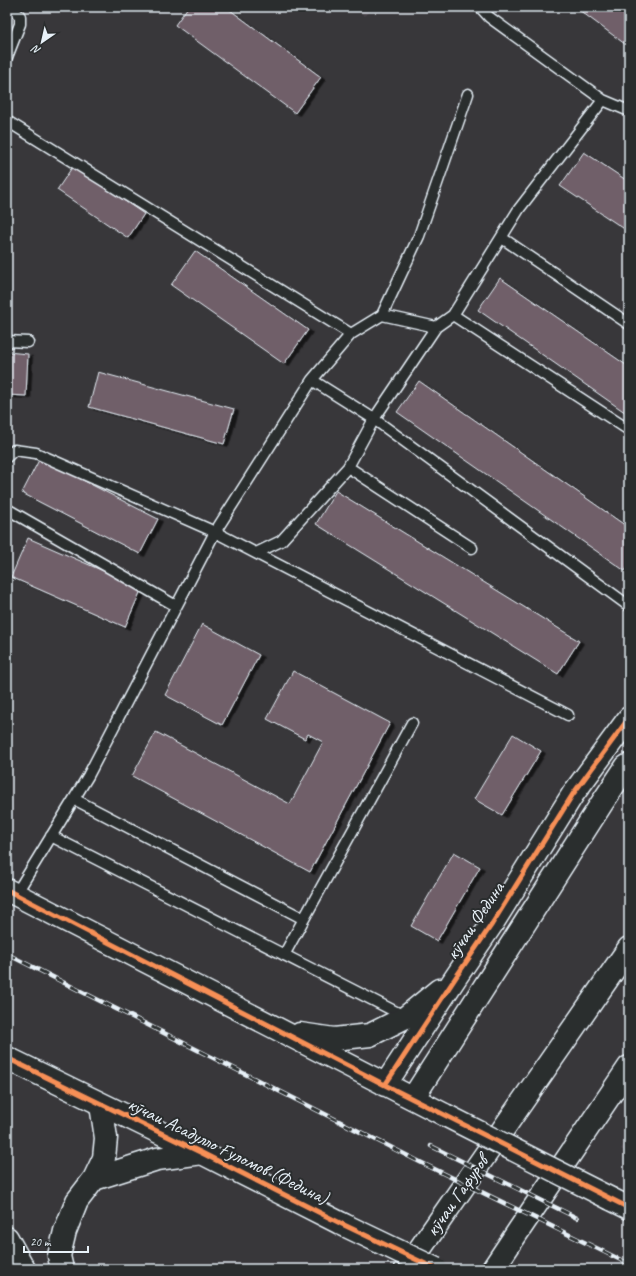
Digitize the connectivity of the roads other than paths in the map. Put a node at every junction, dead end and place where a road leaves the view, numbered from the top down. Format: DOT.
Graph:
graph roads {
  1 [pos="10,7"];
  2 [pos="480,7"];
  3 [pos="7,57"];
  4 [pos="468,94"];
  5 [pos="602,100"];
  6 [pos="629,111"];
  7 [pos="7,121"];
  8 [pos="502,238"];
  9 [pos="382,315"];
  10 [pos="453,315"];
  11 [pos="629,324"];
  12 [pos="436,327"];
  13 [pos="351,334"];
  14 [pos="7,341"];
  15 [pos="28,342"];
  16 [pos="312,380"];
  17 [pos="374,419"];
  18 [pos="629,430"];
  19 [pos="7,457"];
  20 [pos="348,467"];
  21 [pos="7,509"];
  22 [pos="215,532"];
  23 [pos="472,548"];
  24 [pos="256,553"];
  25 [pos="176,606"];
  26 [pos="629,606"];
  27 [pos="568,715"];
  28 [pos="629,718"];
  29 [pos="412,723"];
  30 [pos="629,766"];
  31 [pos="74,799"];
  32 [pos="51,836"];
  33 [pos="11,892"];
  34 [pos="304,919"];
  35 [pos="629,948"];
  36 [pos="284,956"];
  37 [pos="456,977"];
  38 [pos="406,1017"];
  39 [pos="286,1033"];
  40 [pos="7,1058"];
  41 [pos="629,1067"];
  42 [pos="385,1085"];
  43 [pos="412,1098"];
  44 [pos="101,1105"];
  45 [pos="202,1153"];
  46 [pos="94,1179"];
  47 [pos="620,1204"];
  48 [pos="7,1238"];
  49 [pos="24,1269"];
  50 [pos="62,1269"];
  51 [pos="406,1269"];
  52 [pos="436,1269"];
  53 [pos="493,1269"];
  1 -- 3 [label="lane"];
  2 -- 5 [label="lane"];
  4 -- 9 [label="lane"];
  5 -- 6 [label="lane"];
  5 -- 8 [label="lane"];
  7 -- 13 [label="lane"];
  8 -- 10 [label="lane"];
  8 -- 11 [label="lane"];
  9 -- 12 [label="lane"];
  9 -- 13 [label="lane"];
  10 -- 12 [label="lane"];
  10 -- 18 [label="lane"];
  12 -- 17 [label="lane"];
  13 -- 16 [label="lane"];
  14 -- 15 [label="lane"];
  16 -- 17 [label="lane"];
  16 -- 22 [label="lane"];
  17 -- 20 [label="lane"];
  17 -- 26 [label="lane"];
  19 -- 22 [label="lane"];
  20 -- 23 [label="lane"];
  20 -- 24 [label="lane"];
  21 -- 25 [label="lane"];
  22 -- 24 [label="lane"];
  22 -- 25 [label="lane"];
  24 -- 27 [label="lane"];
  25 -- 31 [label="lane"];
  28 -- 37 [label="street, кӯчаи Федина"];
  29 -- 34 [label="lane"];
  30 -- 43 [label="street"];
  31 -- 32 [label="lane"];
  31 -- 34 [label="lane"];
  32 -- 33 [label="lane"];
  32 -- 36 [label="lane"];
  33 -- 39 [label="street"];
  34 -- 36 [label="lane"];
  35 -- 51 [label="street, кӯчаи Гафуров"];
  36 -- 38 [label="lane"];
  37 -- 38 [label="street"];
  37 -- 42 [label="street, кӯчаи Федина"];
  38 -- 39 [label="street"];
  39 -- 42 [label="street"];
  40 -- 44 [label="street, кӯчаи Асадулло Ғуломов (Федина)"];
  41 -- 53 [label="street"];
  42 -- 43 [label="street"];
  43 -- 47 [label="street, bridge"];
  44 -- 45 [label="street, кӯчаи Асадулло Ғуломов (Федина)"];
  44 -- 46 [label="street"];
  45 -- 46 [label="street"];
  45 -- 52 [label="street, кӯчаи Асадулло Ғуломов (Федина), bridge"];
  46 -- 50 [label="street"];
  48 -- 49 [label="street"];
}
